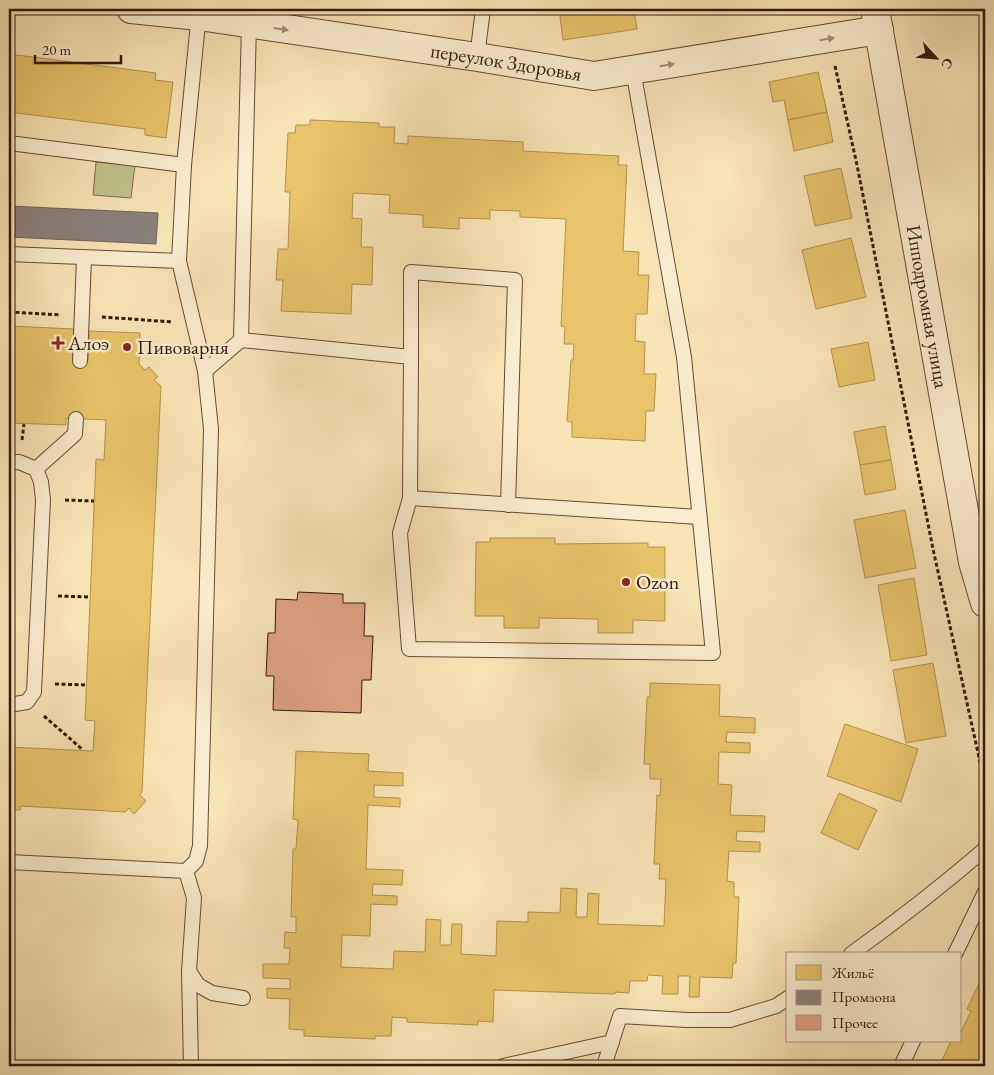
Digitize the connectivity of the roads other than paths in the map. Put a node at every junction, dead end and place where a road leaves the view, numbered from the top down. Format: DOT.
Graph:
graph roads {
  1 [pos="131,9"];
  2 [pos="483,9"];
  3 [pos="199,12"];
  4 [pos="877,20"];
  5 [pos="249,24"];
  6 [pos="478,57"];
  7 [pos="633,70"];
  8 [pos="9,142"];
  9 [pos="184,165"];
  10 [pos="9,254"];
  11 [pos="84,258"];
  12 [pos="179,261"];
  13 [pos="241,340"];
  14 [pos="411,356"];
  15 [pos="80,361"];
  16 [pos="205,371"];
  17 [pos="76,419"];
  18 [pos="9,462"];
  19 [pos="36,469"];
  20 [pos="410,498"];
  21 [pos="508,505"];
  22 [pos="699,517"];
  23 [pos="985,604"];
  24 [pos="9,705"];
  25 [pos="985,849"];
  26 [pos="9,862"];
  27 [pos="186,871"];
  28 [pos="985,892"];
  29 [pos="854,952"];
  30 [pos="956,952"];
  31 [pos="189,971"];
  32 [pos="243,998"];
  33 [pos="786,999"];
  34 [pos="612,1042"];
  35 [pos="912,1042"];
  36 [pos="191,1066"];
  37 [pos="503,1066"];
  38 [pos="604,1066"];
  39 [pos="900,1066"];
  1 -- 3 [label="street, переулок Здоровья"];
  2 -- 6 [label="lane"];
  3 -- 5 [label="street, переулок Здоровья"];
  3 -- 9 [label="lane"];
  7 -- 4 [label="street, переулок Здоровья, one-way"];
  4 -- 23 [label="street, Ипподромная улица"];
  5 -- 6 [label="street, переулок Здоровья, one-way"];
  5 -- 13 [label="lane"];
  6 -- 7 [label="street, переулок Здоровья"];
  7 -- 22 [label="lane"];
  8 -- 9 [label="lane"];
  9 -- 12 [label="lane"];
  10 -- 11 [label="lane"];
  11 -- 12 [label="lane"];
  11 -- 15 [label="lane"];
  12 -- 16 [label="lane"];
  13 -- 14 [label="lane"];
  13 -- 16 [label="lane"];
  14 -- 20 [label="lane"];
  14 -- 21 [label="lane"];
  16 -- 27 [label="lane"];
  17 -- 19 [label="lane"];
  18 -- 19 [label="lane"];
  19 -- 24 [label="lane"];
  20 -- 21 [label="lane"];
  20 -- 22 [label="lane"];
  21 -- 22 [label="lane"];
  25 -- 29 [label="lane"];
  26 -- 27 [label="lane"];
  27 -- 31 [label="lane"];
  28 -- 30 [label="lane"];
  31 -- 32 [label="lane"];
  31 -- 36 [label="lane"];
  33 -- 34 [label="lane"];
  34 -- 37 [label="lane"];
  34 -- 38 [label="lane"];
  35 -- 39 [label="lane"];
}
